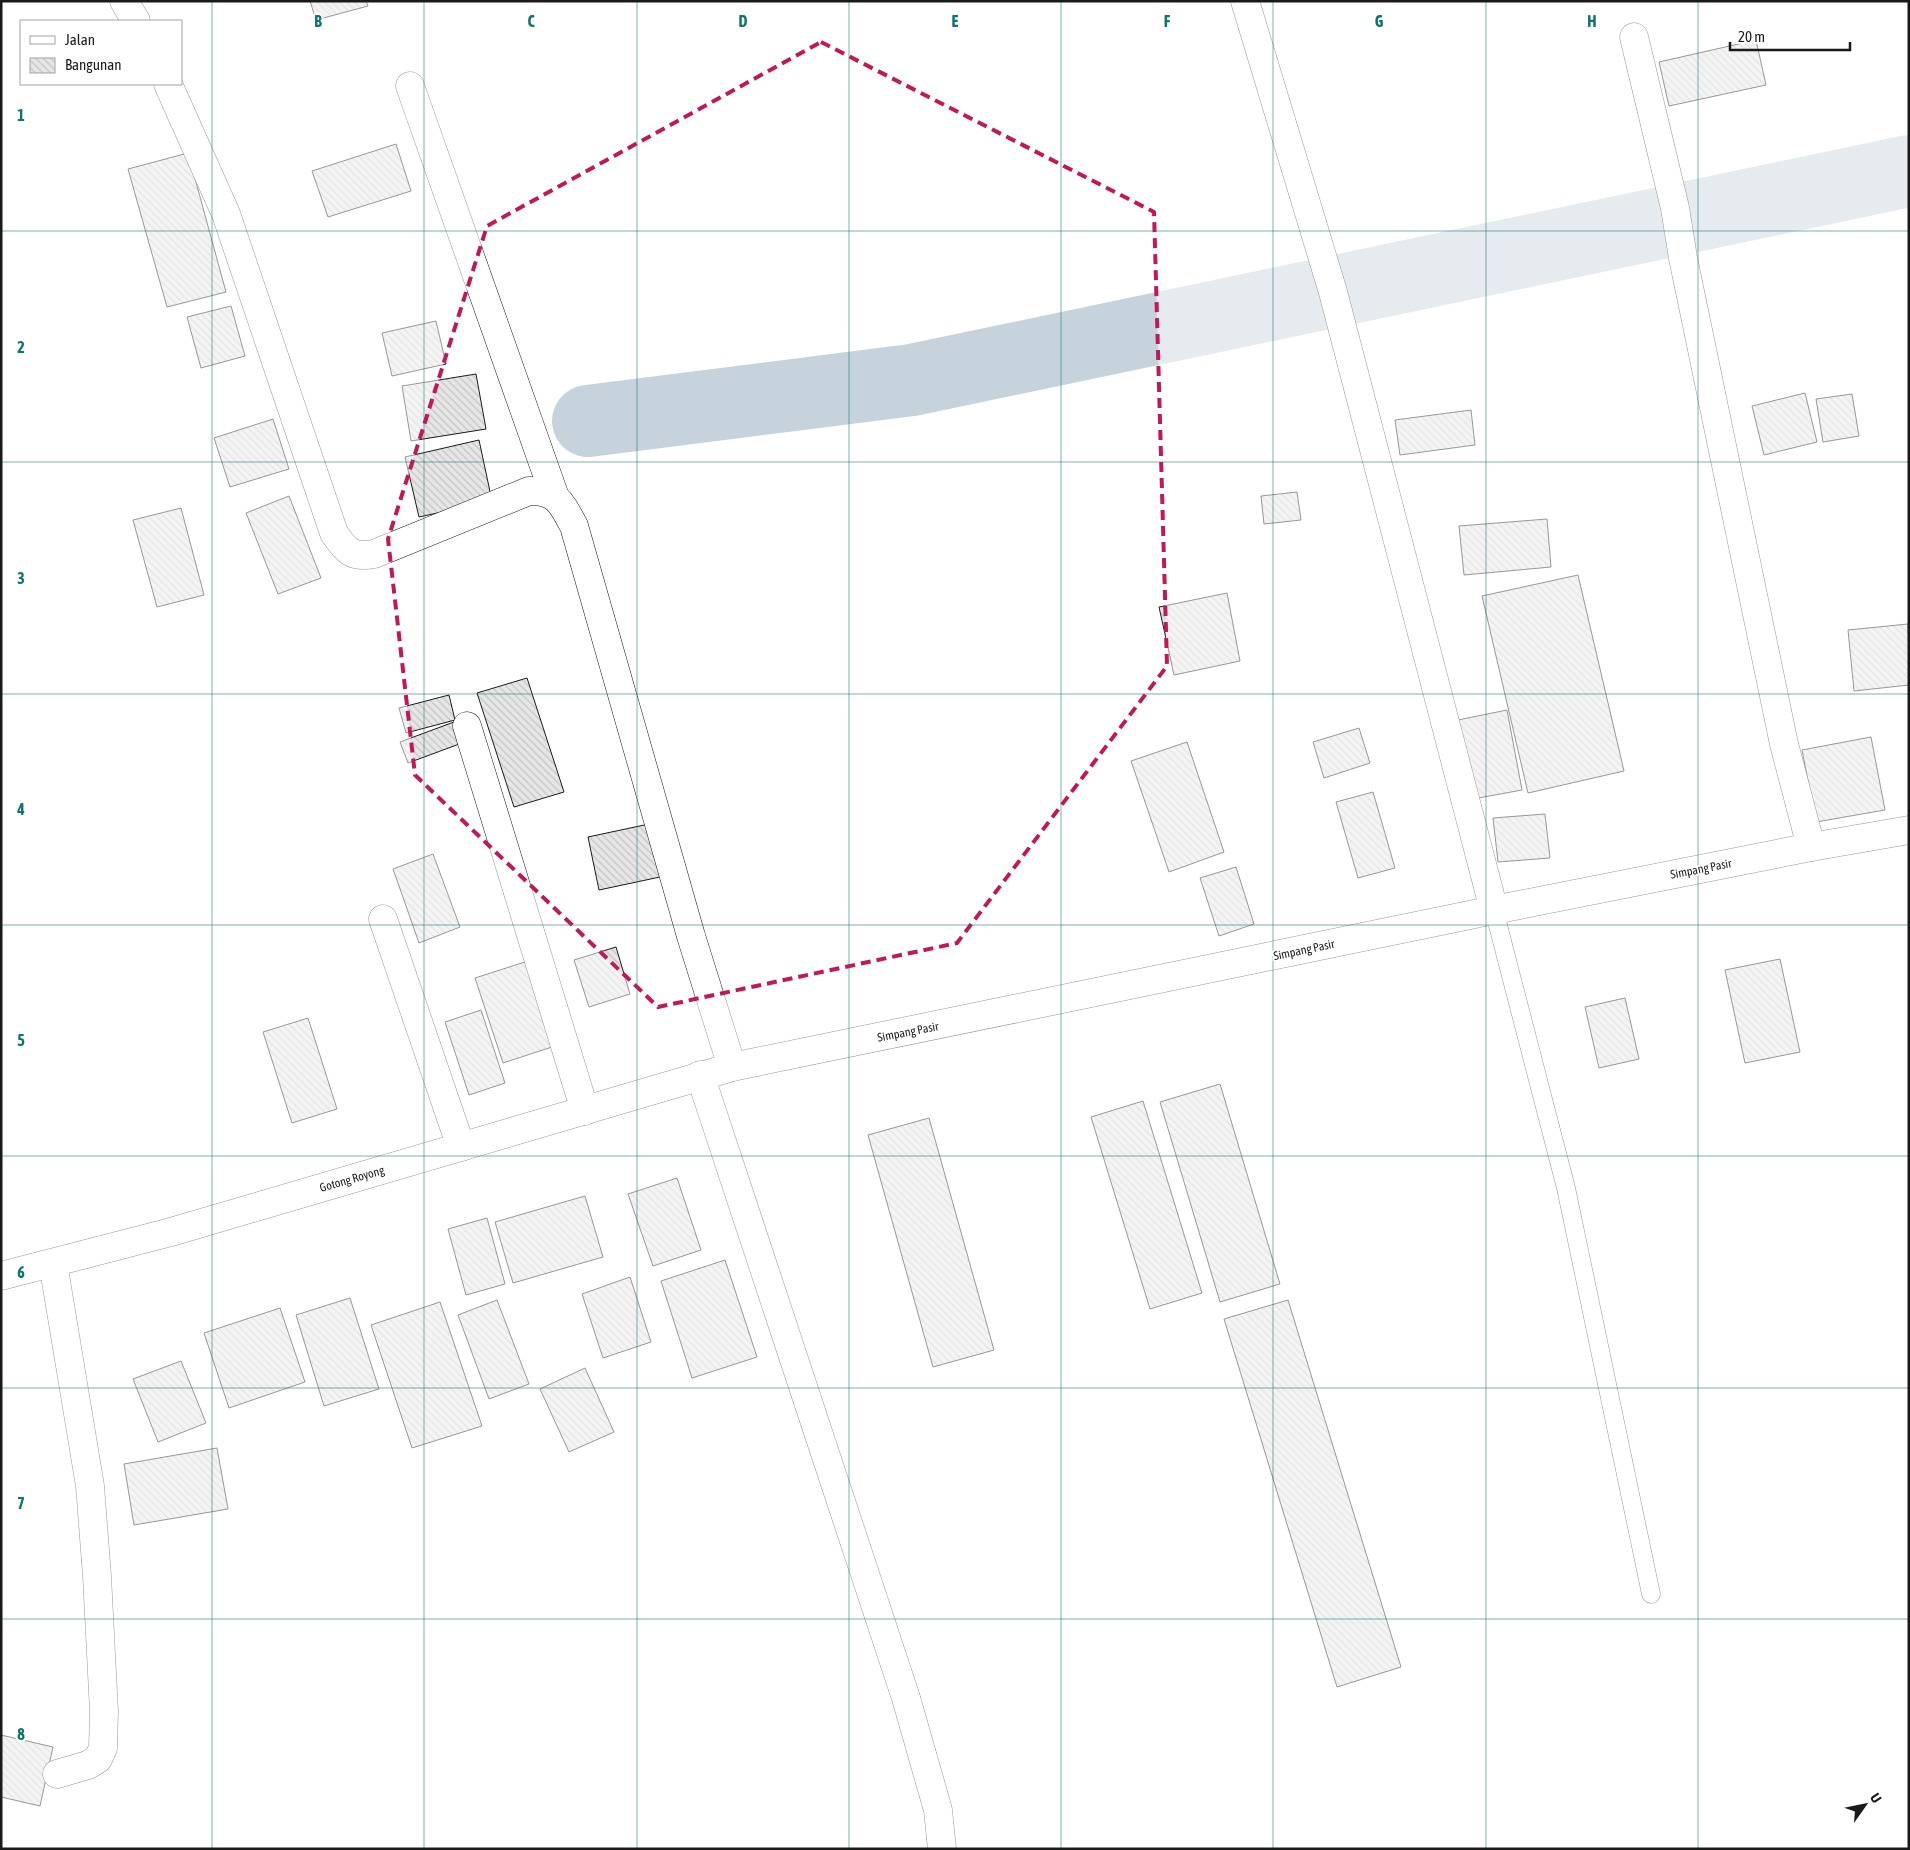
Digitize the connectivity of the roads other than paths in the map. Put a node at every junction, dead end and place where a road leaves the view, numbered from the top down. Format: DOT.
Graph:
graph roads {
  1 [pos="124,1"];
  2 [pos="1245,1"];
  3 [pos="135,20"];
  4 [pos="1634,37"];
  5 [pos="168,85"];
  6 [pos="410,86"];
  7 [pos="555,497"];
  8 [pos="467,726"];
  9 [pos="1909,830"];
  10 [pos="1810,847"];
  11 [pos="1494,910"];
  12 [pos="383,919"];
  13 [pos="732,1067"];
  14 [pos="700,1075"];
  15 [pos="585,1112"];
  16 [pos="461,1148"];
  17 [pos="53,1262"];
  18 [pos="1,1276"];
  19 [pos="1651,1594"];
  20 [pos="57,1774"];
  21 [pos="942,1849"];
  1 -- 3 [label="street"];
  2 -- 11 [label="street"];
  4 -- 10 [label="street"];
  5 -- 7 [label="street"];
  6 -- 7 [label="street"];
  7 -- 13 [label="street"];
  8 -- 15 [label="street"];
  9 -- 10 [label="street, Simpang Pasir"];
  10 -- 11 [label="street, Simpang Pasir"];
  11 -- 13 [label="street, Simpang Pasir"];
  11 -- 19 [label="lane"];
  12 -- 16 [label="street"];
  13 -- 14 [label="street, Simpang Pasir"];
  14 -- 15 [label="street, Gotong Royong"];
  14 -- 21 [label="street"];
  15 -- 16 [label="street, Gotong Royong"];
  16 -- 17 [label="street, Gotong Royong"];
  17 -- 18 [label="street, Gotong Royong"];
  17 -- 20 [label="street"];
}
